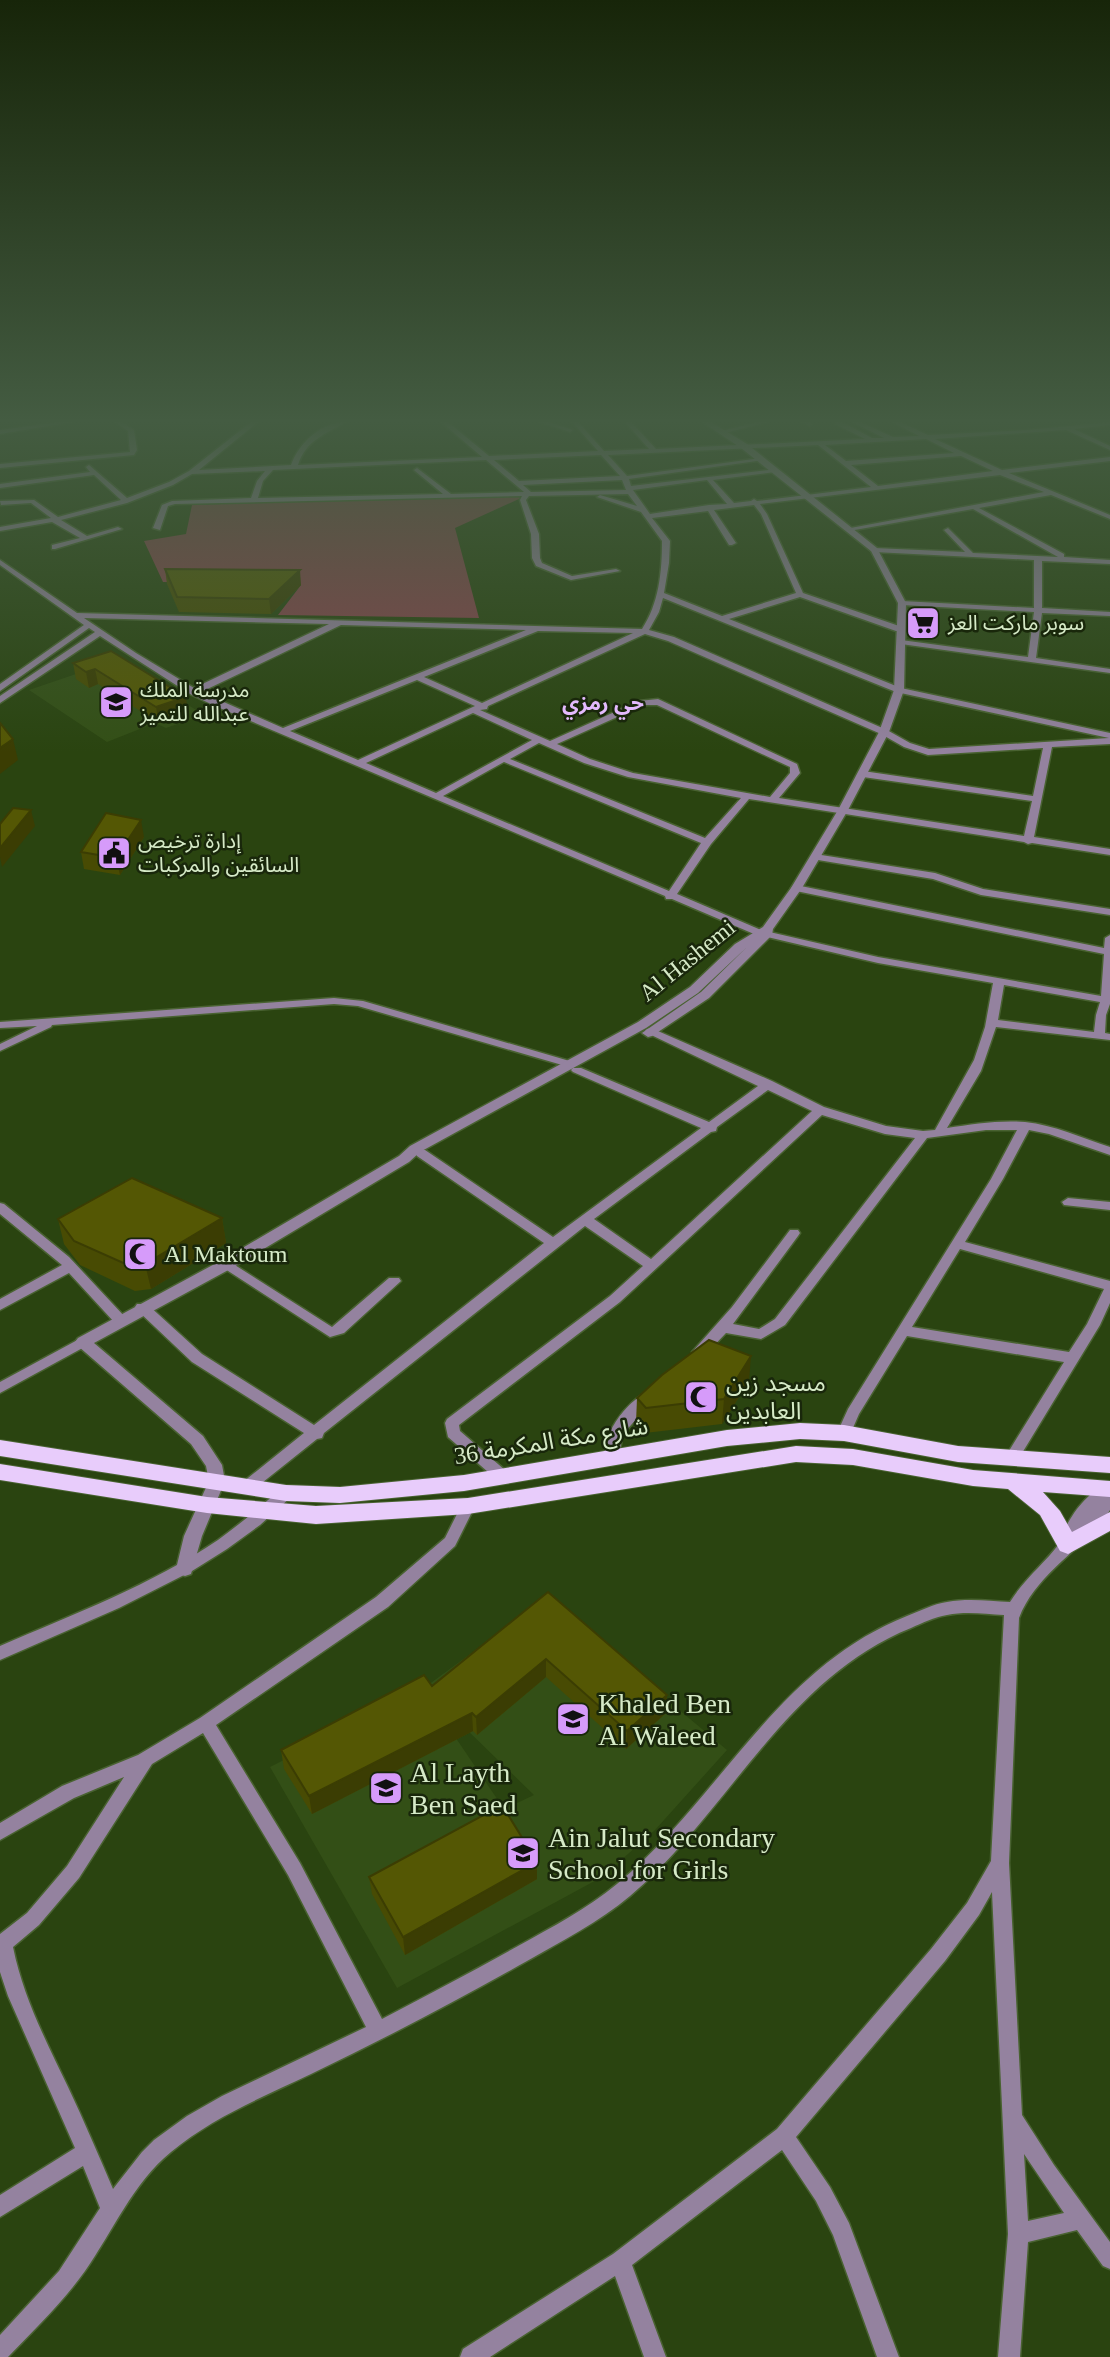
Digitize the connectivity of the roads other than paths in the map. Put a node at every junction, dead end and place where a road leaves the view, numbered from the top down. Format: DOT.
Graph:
graph roads {
  1 [pos="76,532"];
  2 [pos="107,532"];
  3 [pos="534,532"];
  4 [pos="658,532"];
  5 [pos="725,532"];
  6 [pos="772,532"];
  7 [pos="852,532"];
  8 [pos="950,532"];
  9 [pos="1017,532"];
  10 [pos="86,538"];
  11 [pos="732,543"];
  12 [pos="54,547"];
  13 [pos="874,551"];
  14 [pos="970,554"];
  15 [pos="1038,557"];
  16 [pos="1066,559"];
  17 [pos="0,562"];
  18 [pos="1110,562"];
  19 [pos="616,571"];
  20 [pos="659,594"];
  21 [pos="800,594"];
  22 [pos="902,603"];
  23 [pos="1038,610"];
  24 [pos="1110,614"];
  25 [pos="78,615"];
  26 [pos="724,618"];
  27 [pos="342,622"];
  28 [pos="89,625"];
  29 [pos="539,628"];
  30 [pos="899,629"];
  31 [pos="643,631"];
  32 [pos="101,632"];
  33 [pos="901,642"];
  34 [pos="1032,660"];
  35 [pos="1110,671"];
  36 [pos="420,678"];
  37 [pos="0,688"];
  38 [pos="899,690"];
  39 [pos="193,692"];
  40 [pos="0,700"];
  41 [pos="479,709"];
  42 [pos="283,732"];
  43 [pos="884,732"];
  44 [pos="1110,738"];
  45 [pos="540,739"];
  46 [pos="551,744"];
  47 [pos="1048,744"];
  48 [pos="503,759"];
  49 [pos="359,763"];
  50 [pos="863,774"];
  51 [pos="436,796"];
  52 [pos="747,796"];
  53 [pos="1035,799"];
  54 [pos="772,800"];
  55 [pos="843,810"];
  56 [pos="1028,841"];
  57 [pos="707,842"];
  58 [pos="1110,852"];
  59 [pos="815,857"];
  60 [pos="796,888"];
  61 [pos="670,897"];
  62 [pos="1110,912"];
  63 [pos="764,932"];
  64 [pos="1110,939"];
  65 [pos="1109,952"];
  66 [pos="999,981"];
  67 [pos="705,988"];
  68 [pos="1106,1000"];
  69 [pos="50,1023"];
  70 [pos="993,1023"];
  71 [pos="0,1025"];
  72 [pos="651,1031"];
  73 [pos="1104,1037"];
  74 [pos="0,1048"];
  75 [pos="573,1067"];
  76 [pos="768,1084"];
  77 [pos="820,1110"];
  78 [pos="1025,1126"];
  79 [pos="712,1128"];
  80 [pos="939,1133"];
  81 [pos="923,1135"];
  82 [pos="1110,1151"];
  83 [pos="421,1153"];
  84 [pos="404,1159"];
  85 [pos="1068,1202"];
  86 [pos="1110,1206"];
  87 [pos="0,1207"];
  88 [pos="586,1220"];
  89 [pos="794,1233"];
  90 [pos="554,1243"];
  91 [pos="957,1244"];
  92 [pos="227,1264"];
  93 [pos="652,1265"];
  94 [pos="69,1267"];
  95 [pos="394,1281"];
  96 [pos="1110,1288"];
  97 [pos="0,1305"];
  98 [pos="142,1307"];
  99 [pos="120,1320"];
  100 [pos="725,1328"];
  101 [pos="904,1331"];
  102 [pos="83,1342"];
  103 [pos="1073,1358"];
  104 [pos="685,1365"];
  105 [pos="665,1383"];
  106 [pos="0,1388"];
  107 [pos="844,1433"];
  108 [pos="317,1434"];
  109 [pos="0,1448"];
  110 [pos="612,1459"];
  111 [pos="1011,1459"];
  112 [pos="1076,1462"];
  113 [pos="1110,1465"];
  114 [pos="0,1472"];
  115 [pos="501,1475"];
  116 [pos="216,1481"];
  117 [pos="1013,1482"];
  118 [pos="248,1486"];
  119 [pos="1110,1489"];
  120 [pos="286,1493"];
  121 [pos="207,1505"];
  122 [pos="468,1506"];
  123 [pos="267,1511"];
  124 [pos="1110,1521"];
  125 [pos="1068,1545"];
  126 [pos="185,1570"];
  127 [pos="1014,1609"];
  128 [pos="0,1653"];
  129 [pos="206,1723"];
  130 [pos="145,1759"];
  131 [pos="0,1832"];
  132 [pos="1000,1863"];
  133 [pos="2,1945"];
  134 [pos="379,2031"];
  135 [pos="1011,2116"];
  136 [pos="784,2136"];
  137 [pos="88,2151"];
  138 [pos="0,2207"];
  139 [pos="110,2207"];
  140 [pos="1082,2219"];
  141 [pos="1018,2234"];
  142 [pos="1110,2259"];
  143 [pos="620,2261"];
  144 [pos="0,2350"];
  145 [pos="471,2357"];
  146 [pos="655,2357"];
  147 [pos="888,2357"];
  148 [pos="1009,2357"];
  1 -- 10 [label="street"];
  2 -- 10 [label="street"];
  3 -- 19 [label="street"];
  4 -- 20 [label="street"];
  5 -- 11 [label="street"];
  6 -- 21 [label="street"];
  7 -- 13 [label="street"];
  8 -- 14 [label="street"];
  9 -- 16 [label="street"];
  10 -- 12 [label="street"];
  13 -- 14 [label="street"];
  13 -- 22 [label="street"];
  14 -- 15 [label="street"];
  15 -- 16 [label="street"];
  15 -- 23 [label="street"];
  16 -- 18 [label="street"];
  17 -- 25 [label="street"];
  20 -- 26 [label="street"];
  20 -- 31 [label="street"];
  21 -- 26 [label="street"];
  21 -- 30 [label="street"];
  22 -- 23 [label="street"];
  22 -- 30 [label="street"];
  23 -- 24 [label="street"];
  23 -- 34 [label="street"];
  25 -- 27 [label="street"];
  25 -- 28 [label="street"];
  26 -- 38 [label="street"];
  27 -- 29 [label="street"];
  27 -- 39 [label="street"];
  28 -- 32 [label="street"];
  28 -- 37 [label="street"];
  29 -- 31 [label="street"];
  29 -- 36 [label="street"];
  30 -- 33 [label="street"];
  31 -- 41 [label="street"];
  31 -- 43 [label="street"];
  32 -- 39 [label="street"];
  32 -- 40 [label="street"];
  33 -- 34 [label="street"];
  33 -- 38 [label="street, Al Hashemi"];
  34 -- 35 [label="street"];
  36 -- 41 [label="street"];
  36 -- 42 [label="street"];
  38 -- 43 [label="street, Al Hashemi"];
  38 -- 44 [label="street"];
  39 -- 42 [label="street"];
  41 -- 45 [label="street"];
  41 -- 49 [label="street"];
  42 -- 49 [label="street"];
  43 -- 47 [label="street"];
  43 -- 50 [label="street, Al Hashemi"];
  44 -- 47 [label="street"];
  45 -- 46 [label="street"];
  45 -- 48 [label="street"];
  46 -- 52 [label="street"];
  46 -- 54 [label="street"];
  47 -- 53 [label="street"];
  48 -- 51 [label="street"];
  48 -- 57 [label="street"];
  49 -- 51 [label="street"];
  50 -- 53 [label="street"];
  50 -- 55 [label="street, Al Hashemi"];
  51 -- 61 [label="street"];
  52 -- 54 [label="street"];
  52 -- 57 [label="street"];
  53 -- 56 [label="street"];
  54 -- 55 [label="street"];
  55 -- 56 [label="street"];
  55 -- 59 [label="street, Al Hashemi"];
  56 -- 58 [label="street"];
  57 -- 61 [label="street"];
  59 -- 60 [label="street, Al Hashemi"];
  59 -- 62 [label="street"];
  60 -- 63 [label="street, Al Hashemi"];
  60 -- 65 [label="street"];
  61 -- 63 [label="street"];
  63 -- 66 [label="street"];
  63 -- 67 [label="street, Al Hashemi"];
  64 -- 65 [label="street"];
  65 -- 68 [label="street"];
  66 -- 68 [label="street"];
  66 -- 70 [label="street"];
  67 -- 72 [label="street, Al Hashemi"];
  67 -- 75 [label="street, Al Hashemi"];
  68 -- 73 [label="street"];
  69 -- 71 [label="street"];
  69 -- 74 [label="street"];
  69 -- 75 [label="street"];
  70 -- 73 [label="street"];
  70 -- 80 [label="street"];
  72 -- 75 [label="street, Al Hashemi"];
  72 -- 76 [label="street"];
  75 -- 79 [label="street"];
  75 -- 83 [label="street, Al Hashemi"];
  75 -- 84 [label="street, Al Hashemi"];
  76 -- 77 [label="street"];
  76 -- 79 [label="street"];
  77 -- 81 [label="street"];
  77 -- 93 [label="street"];
  78 -- 80 [label="street"];
  78 -- 82 [label="street"];
  78 -- 91 [label="street"];
  79 -- 88 [label="street"];
  80 -- 81 [label="street"];
  81 -- 100 [label="street"];
  83 -- 84 [label="street, Al Hashemi"];
  83 -- 90 [label="street"];
  84 -- 92 [label="street, Al Hashemi"];
  85 -- 86 [label="street"];
  87 -- 94 [label="street"];
  88 -- 90 [label="street"];
  88 -- 93 [label="street"];
  89 -- 100 [label="street"];
  90 -- 108 [label="street"];
  91 -- 96 [label="street"];
  91 -- 101 [label="street"];
  92 -- 95 [label="street"];
  92 -- 98 [label="street, Al Hashemi"];
  93 -- 115 [label="street"];
  94 -- 97 [label="street"];
  94 -- 99 [label="street"];
  96 -- 103 [label="street"];
  98 -- 99 [label="street, Al Hashemi"];
  98 -- 108 [label="street"];
  99 -- 102 [label="street, Al Hashemi"];
  100 -- 104 [label="street"];
  101 -- 103 [label="street"];
  101 -- 107 [label="street"];
  102 -- 106 [label="street"];
  102 -- 116 [label="street"];
  103 -- 111 [label="street"];
  105 -- 110 [label="street"];
  107 -- 110 [label="main road, شارع مكة المكرمة 36"];
  107 -- 111 [label="main road, شارع مكة المكرمة 36"];
  108 -- 118 [label="street"];
  109 -- 116 [label="main road, شارع مكة المكرمة 36"];
  110 -- 115 [label="main road, شارع مكة المكرمة 36"];
  111 -- 112 [label="main road, شارع مكة المكرمة 36"];
  112 -- 113 [label="main road, شارع مكة المكرمة 36"];
  112 -- 119 [label="main road"];
  114 -- 121 [label="main road, شارع مكة المكرمة 36"];
  115 -- 120 [label="main road, شارع مكة المكرمة 36"];
  116 -- 118 [label="main road, شارع مكة المكرمة 36"];
  116 -- 121 [label="street"];
  117 -- 119 [label="main road, شارع مكة المكرمة 36"];
  117 -- 122 [label="main road, شارع مكة المكرمة 36"];
  117 -- 125 [label="main road"];
  118 -- 120 [label="main road, شارع مكة المكرمة 36"];
  119 -- 125 [label="street"];
  120 -- 123 [label="street"];
  121 -- 123 [label="main road, شارع مكة المكرمة 36"];
  121 -- 126 [label="street"];
  122 -- 123 [label="main road, شارع مكة المكرمة 36"];
  122 -- 129 [label="street"];
  123 -- 126 [label="street"];
  124 -- 125 [label="main road"];
  125 -- 127 [label="street"];
  126 -- 128 [label="street"];
  127 -- 132 [label="street"];
  127 -- 134 [label="street"];
  129 -- 130 [label="street"];
  129 -- 134 [label="street"];
  130 -- 131 [label="street"];
  130 -- 133 [label="street"];
  132 -- 135 [label="street"];
  132 -- 136 [label="street"];
  133 -- 137 [label="street"];
  134 -- 139 [label="street"];
  135 -- 140 [label="street"];
  135 -- 141 [label="street"];
  136 -- 143 [label="street"];
  136 -- 147 [label="street"];
  137 -- 138 [label="street"];
  137 -- 139 [label="street"];
  139 -- 144 [label="street"];
  140 -- 141 [label="street"];
  140 -- 142 [label="street"];
  141 -- 148 [label="street"];
  143 -- 145 [label="street"];
  143 -- 146 [label="street"];
}
